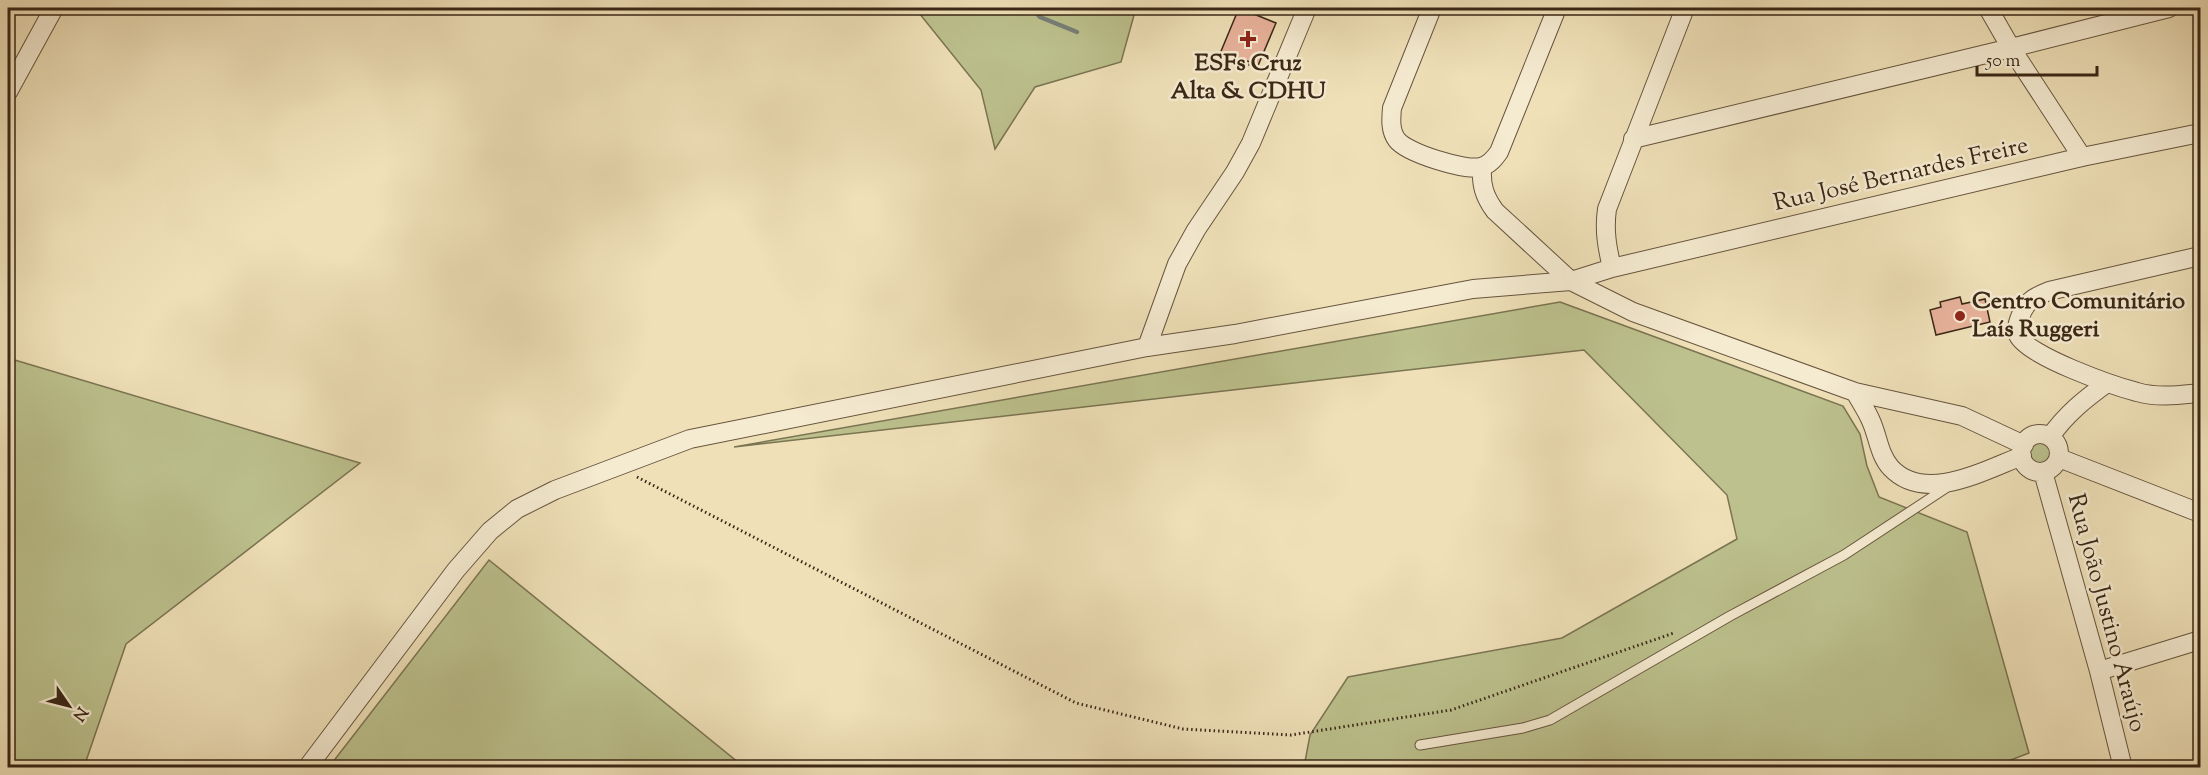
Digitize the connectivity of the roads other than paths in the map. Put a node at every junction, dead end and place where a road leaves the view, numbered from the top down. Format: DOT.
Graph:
graph roads {
  1 [pos="54,8"];
  2 [pos="1307,8"];
  3 [pos="1432,8"];
  4 [pos="1557,8"];
  5 [pos="1685,8"];
  6 [pos="1988,8"];
  7 [pos="2169,8"];
  8 [pos="2011,48"];
  9 [pos="8,92"];
  10 [pos="2200,133"];
  11 [pos="1633,139"];
  12 [pos="2082,157"];
  13 [pos="1487,164"];
  14 [pos="2200,256"];
  15 [pos="1612,268"];
  16 [pos="1571,281"];
  17 [pos="1147,347"];
  18 [pos="2107,383"];
  19 [pos="1855,392"];
  20 [pos="2200,393"];
  21 [pos="2050,437"];
  22 [pos="2023,451"];
  23 [pos="2059,458"];
  24 [pos="2043,472"];
  25 [pos="1953,483"];
  26 [pos="2200,513"];
  27 [pos="2200,640"];
  28 [pos="2098,671"];
  29 [pos="1420,745"];
  30 [pos="307,768"];
  31 [pos="2123,768"];
  1 -- 9 [label="street"];
  2 -- 17 [label="street"];
  3 -- 13 [label="street"];
  4 -- 13 [label="street"];
  5 -- 11 [label="street"];
  6 -- 8 [label="street"];
  7 -- 8 [label="street"];
  8 -- 11 [label="street"];
  8 -- 12 [label="street"];
  10 -- 12 [label="street, Rua José Bernardes Freire"];
  11 -- 15 [label="street"];
  12 -- 15 [label="street, Rua José Bernardes Freire"];
  13 -- 16 [label="street"];
  14 -- 18 [label="street"];
  15 -- 16 [label="street, Rua José Bernardes Freire"];
  16 -- 17 [label="street, Rua José Bernardes Freire"];
  16 -- 19 [label="street"];
  17 -- 30 [label="street, Rua José Bernardes Freire"];
  18 -- 20 [label="street"];
  18 -- 21 [label="street"];
  19 -- 22 [label="street"];
  19 -- 25 [label="street"];
  21 -- 22 [label="street"];
  21 -- 23 [label="street"];
  22 -- 24 [label="street"];
  22 -- 25 [label="street"];
  23 -- 24 [label="street"];
  23 -- 26 [label="street"];
  24 -- 28 [label="street, Rua João Justino Araújo"];
  25 -- 29 [label="lane"];
  27 -- 28 [label="street"];
  28 -- 31 [label="street, Rua João Justino Araújo"];
}
